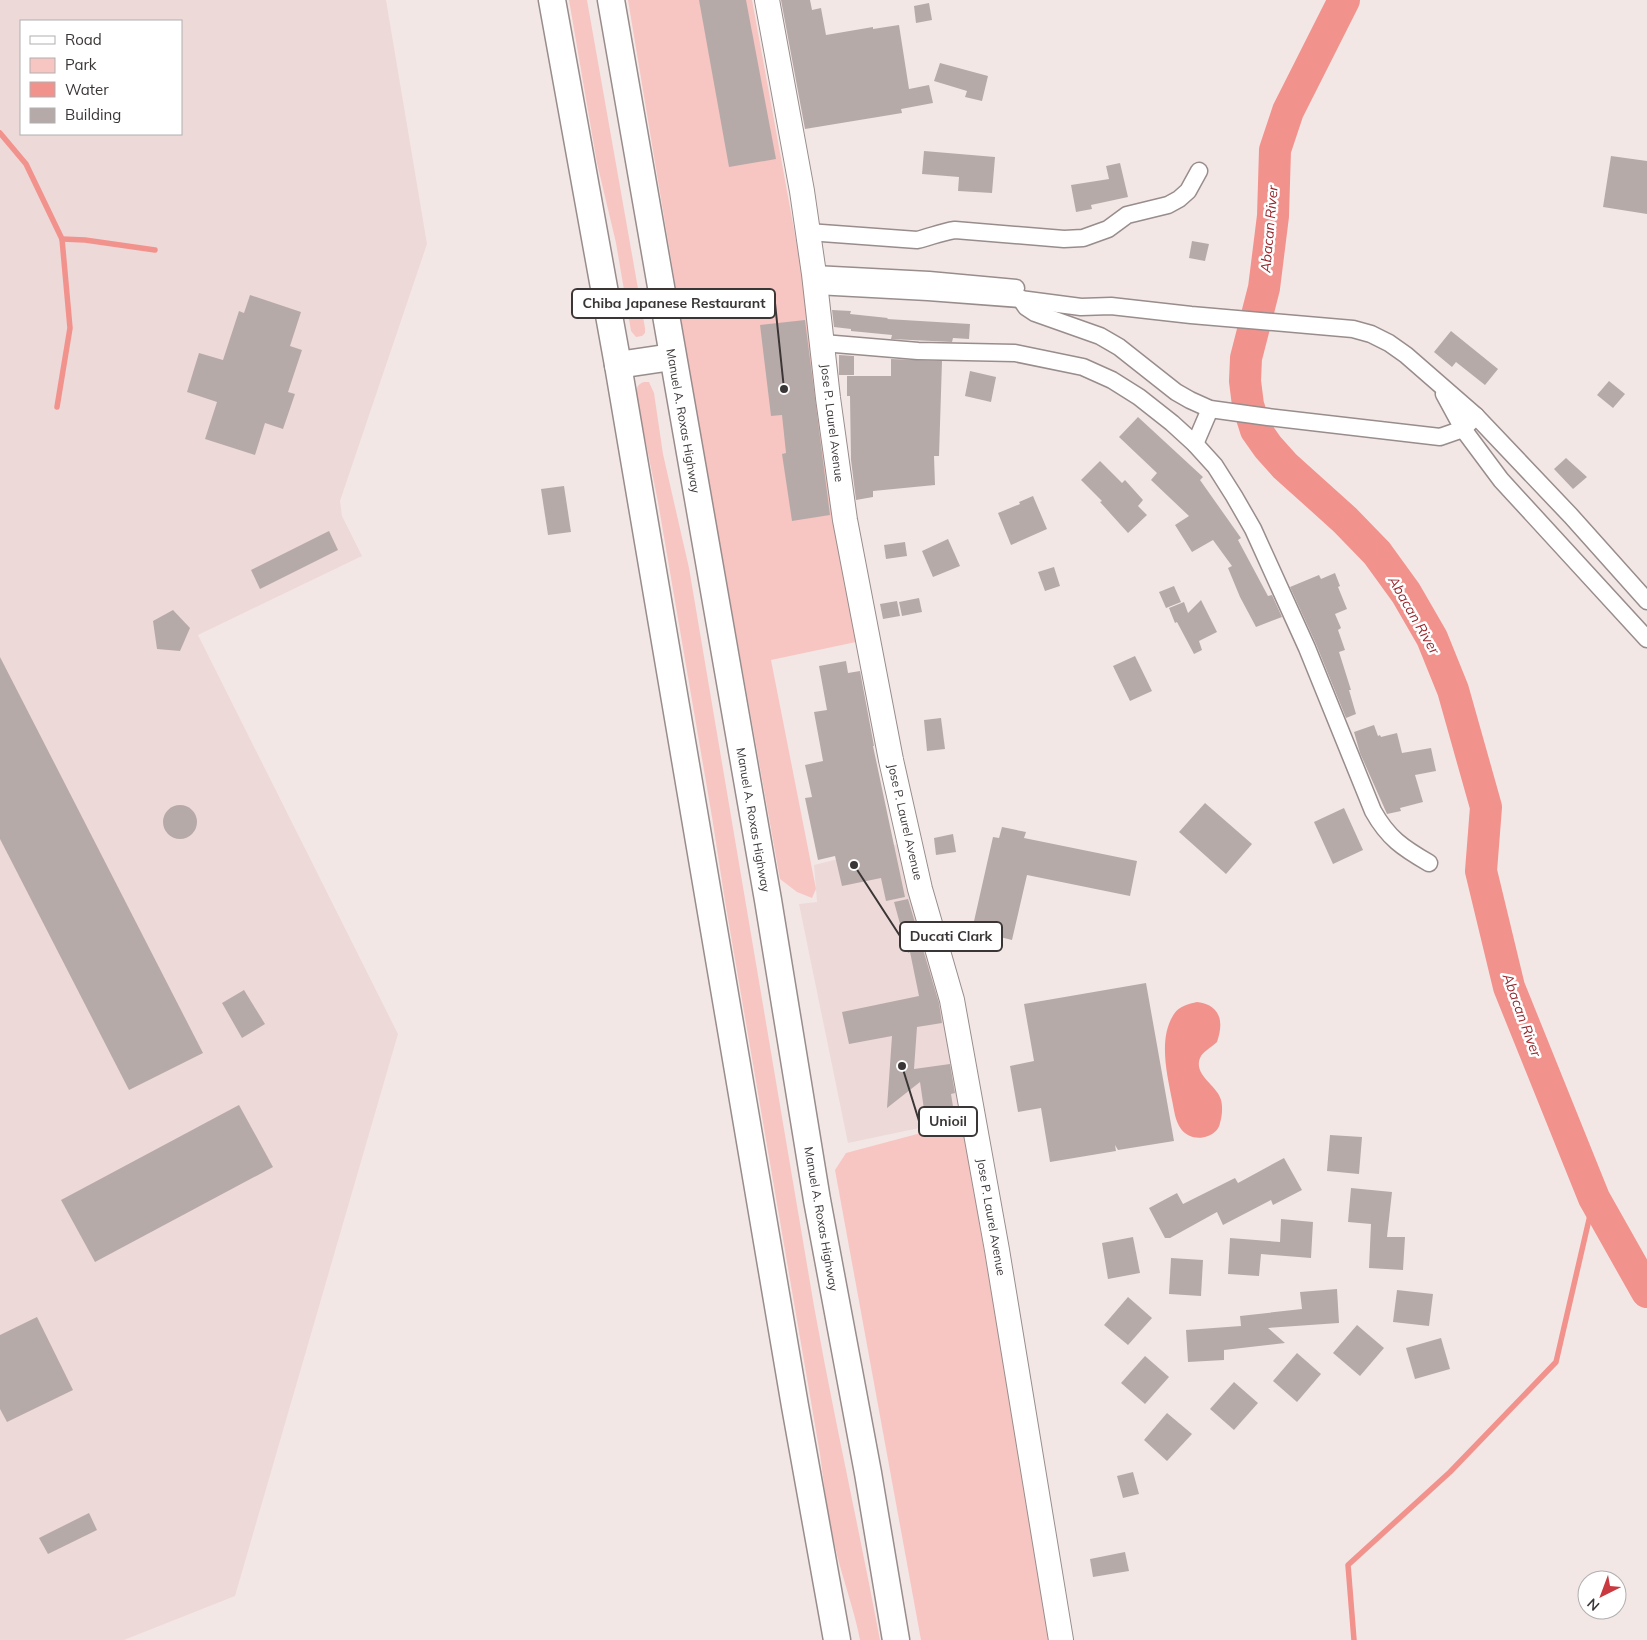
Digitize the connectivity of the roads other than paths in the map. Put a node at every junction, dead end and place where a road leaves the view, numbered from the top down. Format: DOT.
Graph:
graph roads {
  1 [pos="552,0"];
  2 [pos="611,0"];
  3 [pos="767,0"];
  4 [pos="1199,170"];
  5 [pos="808,232"];
  6 [pos="815,280"];
  7 [pos="1020,294"];
  8 [pos="822,343"];
  9 [pos="672,357"];
  10 [pos="618,365"];
  11 [pos="1440,386"];
  12 [pos="1210,409"];
  13 [pos="1476,416"];
  14 [pos="1463,429"];
  15 [pos="1195,444"];
  16 [pos="1647,603"];
  17 [pos="1631,620"];
  18 [pos="1647,639"];
  19 [pos="1429,863"];
  20 [pos="836,1640"];
  21 [pos="896,1640"];
  22 [pos="1060,1640"];
  1 -- 10 [label="main road"];
  2 -- 9 [label="main road, Manuel A. Roxas Highway"];
  3 -- 5 [label="street, Jose P. Laurel Avenue"];
  4 -- 5 [label="street"];
  5 -- 6 [label="street, Jose P. Laurel Avenue"];
  6 -- 7 [label="street"];
  6 -- 8 [label="street, Jose P. Laurel Avenue"];
  7 -- 11 [label="street"];
  7 -- 12 [label="street"];
  8 -- 15 [label="street"];
  8 -- 22 [label="street, Jose P. Laurel Avenue"];
  9 -- 10 [label="main road"];
  9 -- 21 [label="main road, Manuel A. Roxas Highway"];
  10 -- 20 [label="main road"];
  11 -- 13 [label="street"];
  11 -- 14 [label="street"];
  12 -- 14 [label="street"];
  12 -- 15 [label="street"];
  13 -- 14 [label="street"];
  13 -- 16 [label="street"];
  14 -- 17 [label="street"];
  15 -- 19 [label="street"];
  16 -- 17 [label="street"];
  17 -- 18 [label="street"];
}
